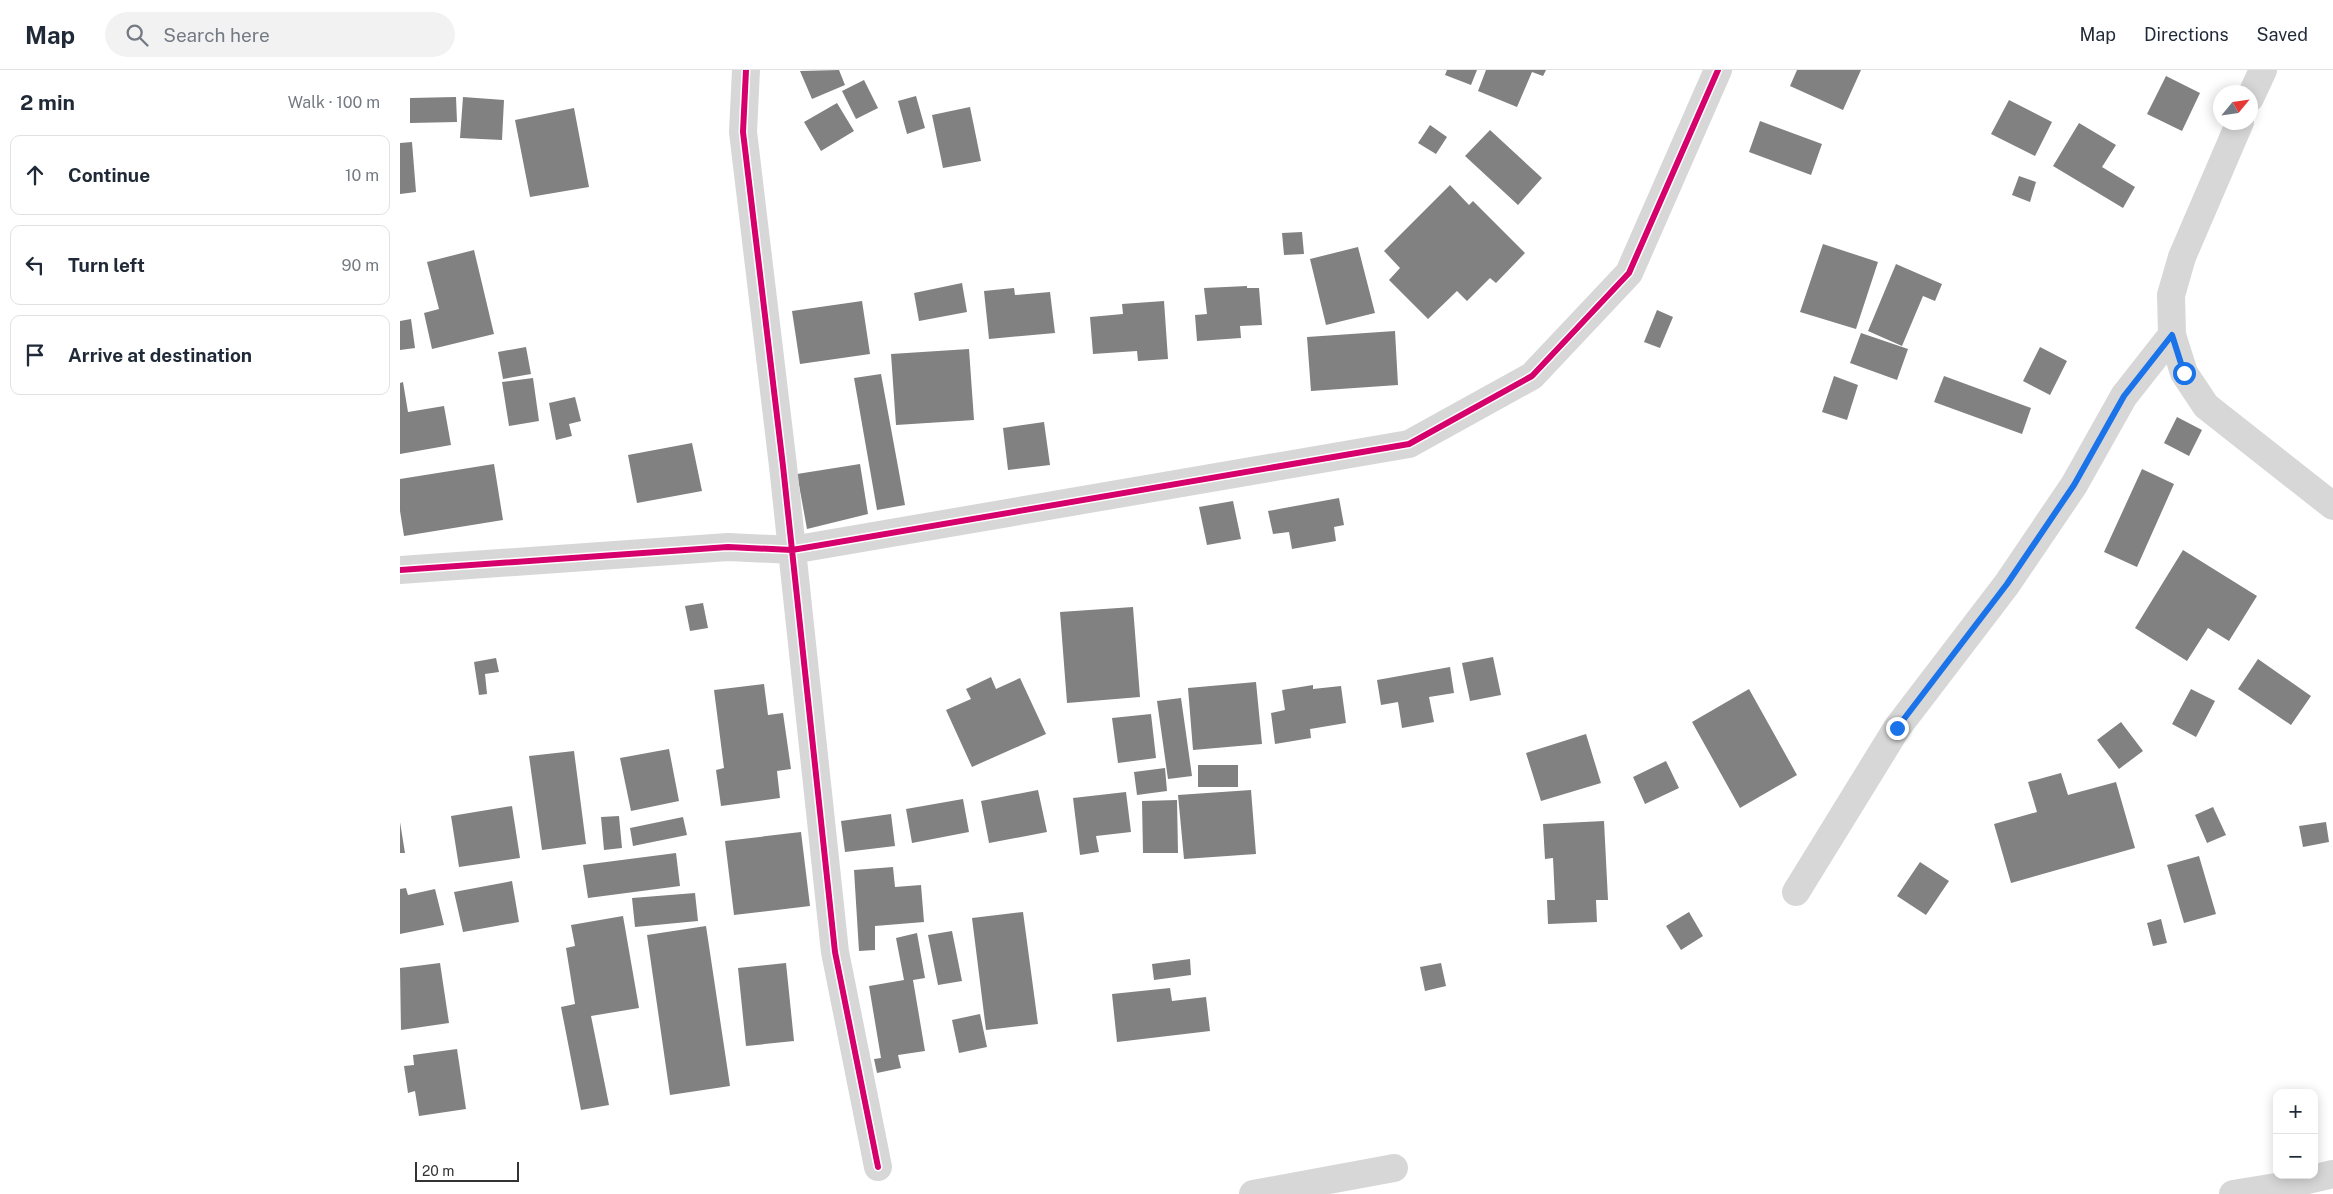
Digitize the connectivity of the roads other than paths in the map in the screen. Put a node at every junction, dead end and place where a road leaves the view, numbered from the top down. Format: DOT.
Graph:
graph roads {
  1 [pos="746,70"];
  2 [pos="1718,70"];
  3 [pos="2263,70"];
  4 [pos="2256,85"];
  5 [pos="2237,130"];
  6 [pos="2172,335"];
  7 [pos="2333,506"];
  8 [pos="792,550"];
  9 [pos="400,570"];
  10 [pos="1796,892"];
  11 [pos="878,1167"];
  12 [pos="1394,1168"];
  13 [pos="2333,1174"];
  14 [pos="1252,1194"];
  15 [pos="2233,1194"];
  1 -- 8 [label="street"];
  2 -- 8 [label="street"];
  3 -- 4 [label="street"];
  5 -- 6 [label="street"];
  6 -- 7 [label="street"];
  6 -- 10 [label="street"];
  8 -- 9 [label="street"];
  8 -- 11 [label="street"];
  12 -- 14 [label="street"];
  13 -- 15 [label="street"];
}
